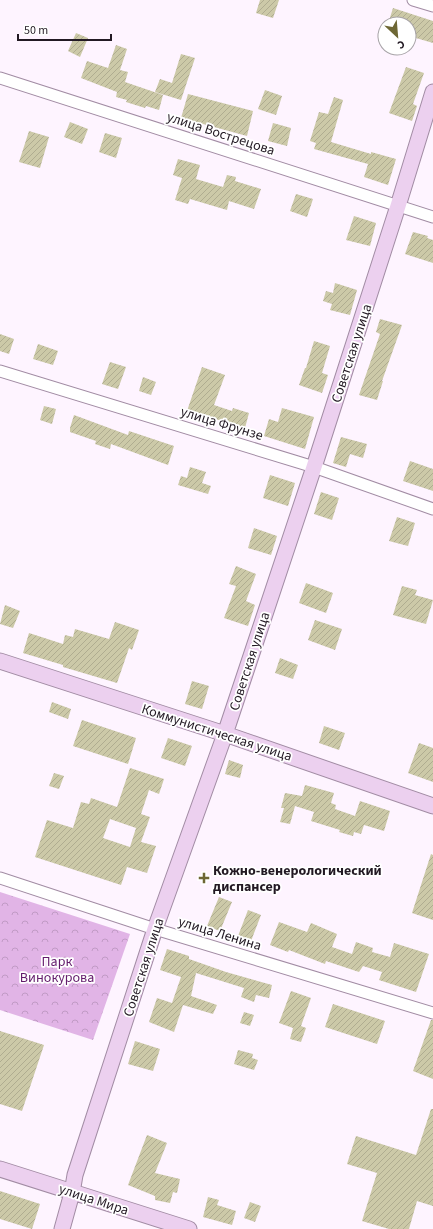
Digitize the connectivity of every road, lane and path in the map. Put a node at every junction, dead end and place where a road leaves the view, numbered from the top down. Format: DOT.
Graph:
graph roads {
  1 [pos="413,0"];
  2 [pos="433,6"];
  3 [pos="0,78"];
  4 [pos="433,92"];
  5 [pos="398,206"];
  6 [pos="433,217"];
  7 [pos="0,371"];
  8 [pos="314,467"];
  9 [pos="433,509"];
  10 [pos="0,661"];
  11 [pos="225,734"];
  12 [pos="433,806"];
  13 [pos="0,878"];
  14 [pos="155,929"];
  15 [pos="433,1013"];
  16 [pos="0,1169"];
  17 [pos="72,1193"];
  18 [pos="62,1229"];
  19 [pos="189,1229"];
  1 -- 2 [label="street"];
  3 -- 5 [label="street, улица Вострецова"];
  4 -- 5 [label="street, Советская улица"];
  5 -- 6 [label="street, улица Вострецова"];
  5 -- 8 [label="street, Советская улица"];
  7 -- 8 [label="street, улица Фрунзе"];
  8 -- 9 [label="street, улица Фрунзе"];
  8 -- 11 [label="street, Советская улица"];
  10 -- 11 [label="street, Коммунистическая улица"];
  11 -- 12 [label="street, Коммунистическая улица"];
  11 -- 14 [label="street, Советская улица"];
  13 -- 14 [label="street, улица Ленина"];
  14 -- 15 [label="street, улица Ленина"];
  14 -- 17 [label="street, Советская улица"];
  16 -- 17 [label="street, улица Мира"];
  17 -- 18 [label="street, Советская улица"];
  17 -- 19 [label="street, улица Мира"];
}
